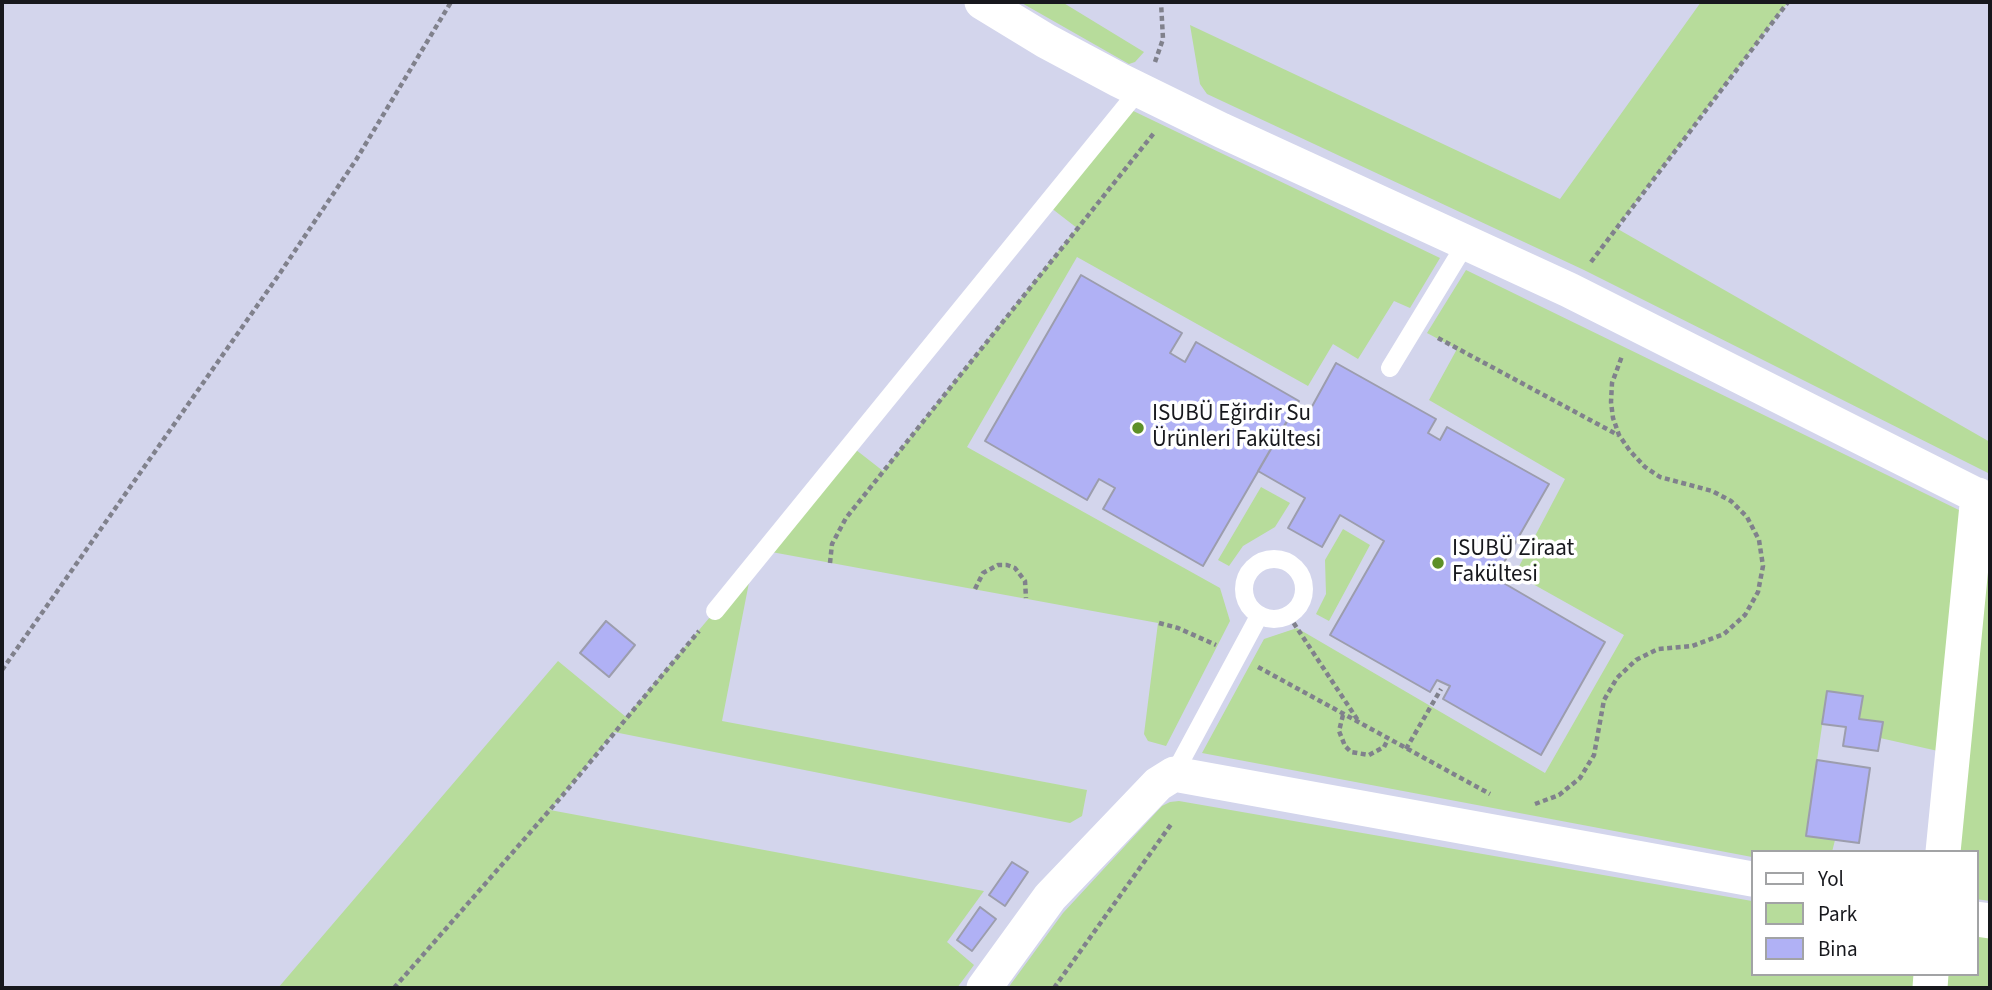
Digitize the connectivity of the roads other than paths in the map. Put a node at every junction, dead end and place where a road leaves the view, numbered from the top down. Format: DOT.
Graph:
graph roads {
  1 [pos="982,2"];
  2 [pos="1139,90"];
  3 [pos="1466,243"];
  4 [pos="1390,368"];
  5 [pos="1984,498"];
  6 [pos="715,611"];
  7 [pos="1259,616"];
  8 [pos="1174,775"];
  9 [pos="1943,850"];
  10 [pos="1750,879"];
  11 [pos="984,988"];
  1 -- 2 [label="street"];
  2 -- 3 [label="street"];
  2 -- 6 [label="lane"];
  3 -- 4 [label="lane"];
  3 -- 5 [label="street"];
  5 -- 9 [label="street"];
  7 -- 7 [label="lane"];
  7 -- 8 [label="lane"];
  8 -- 10 [label="street"];
  8 -- 11 [label="street"];
}
